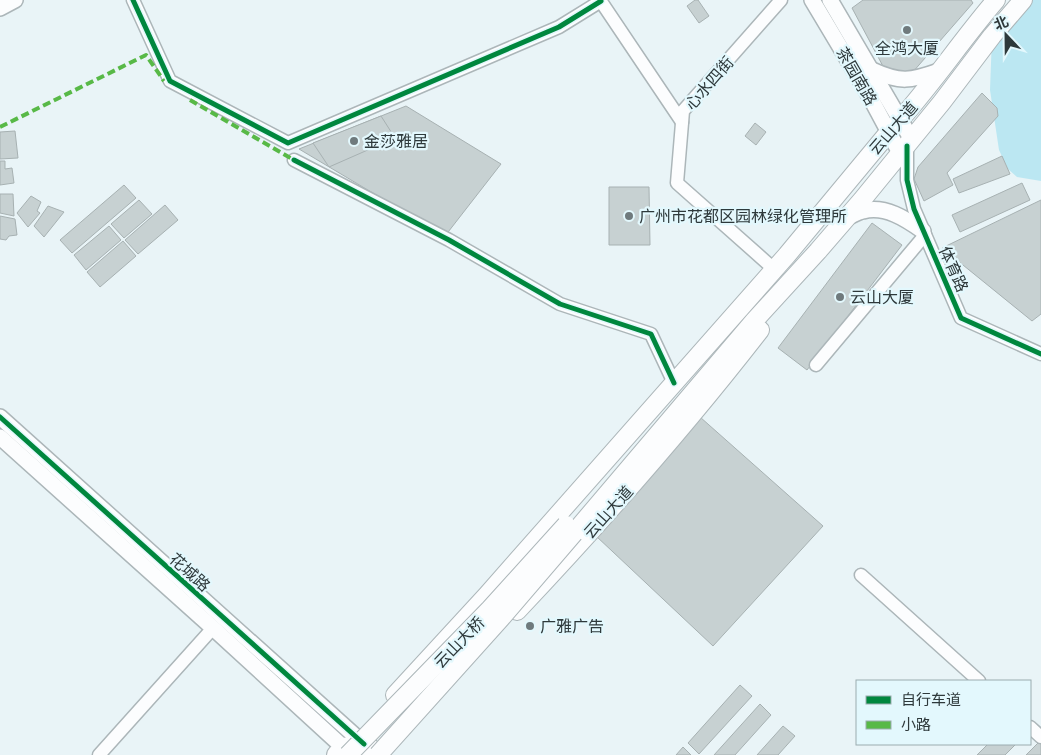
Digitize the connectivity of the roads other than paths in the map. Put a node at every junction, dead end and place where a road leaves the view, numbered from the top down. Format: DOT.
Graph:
graph roads {
  1 [pos="15,0"];
  2 [pos="132,0"];
  3 [pos="781,0"];
  4 [pos="812,0"];
  5 [pos="830,0"];
  6 [pos="996,0"];
  7 [pos="1023,0"];
  8 [pos="600,1"];
  9 [pos="0,8"];
  10 [pos="872,70"];
  11 [pos="939,71"];
  12 [pos="901,120"];
  13 [pos="682,122"];
  14 [pos="889,132"];
  15 [pos="906,146"];
  16 [pos="294,160"];
  17 [pos="848,217"];
  18 [pos="924,233"];
  19 [pos="818,251"];
  20 [pos="787,255"];
  21 [pos="774,269"];
  22 [pos="1041,354"];
  23 [pos="816,365"];
  24 [pos="674,383"];
  25 [pos="0,417"];
  26 [pos="0,437"];
  27 [pos="570,529"];
  28 [pos="860,575"];
  29 [pos="213,628"];
  30 [pos="978,680"];
  31 [pos="1031,728"];
  32 [pos="1041,737"];
  33 [pos="360,751"];
  34 [pos="99,755"];
  1 -- 9 [label="street"];
  2 -- 8 [label="street"];
  3 -- 13 [label="street, 心水四街"];
  4 -- 14 [label="street, 茶园南路"];
  5 -- 10 [label="street, 茶园南路"];
  6 -- 11 [label="main road, 云山大道"];
  7 -- 15 [label="main road, 云山大道"];
  8 -- 13 [label="street"];
  10 -- 11 [label="street"];
  10 -- 12 [label="street, 茶园南路"];
  11 -- 12 [label="main road, 云山大道"];
  12 -- 14 [label="main road, 云山大道"];
  12 -- 15 [label="street, 茶园南路"];
  13 -- 21 [label="street, 心水四街"];
  14 -- 15 [label="street, 茶园南路"];
  14 -- 20 [label="main road, 云山大道"];
  15 -- 17 [label="main road, 云山大道"];
  15 -- 18 [label="street, 体育路"];
  16 -- 24 [label="street"];
  17 -- 18 [label="street"];
  17 -- 19 [label="main road, 云山大道"];
  18 -- 22 [label="street, 体育路"];
  18 -- 23 [label="street"];
  19 -- 27 [label="main road, 云山大道"];
  19 -- 33 [label="main road, 云山大道"];
  20 -- 21 [label="main road, 云山大道"];
  20 -- 27 [label="main road, 云山大道"];
  21 -- 24 [label="main road, 云山大道"];
  24 -- 33 [label="main road, 云山大道"];
  25 -- 33 [label="street, 花城路"];
  26 -- 29 [label="street, 花城路"];
  27 -- 33 [label="main road, 云山大桥, bridge"];
  27 -- 33 [label="main road, 云山大桥, bridge"];
  28 -- 30 [label="street"];
  29 -- 33 [label="street, 花城路"];
  29 -- 34 [label="street"];
  31 -- 32 [label="street"];
}
